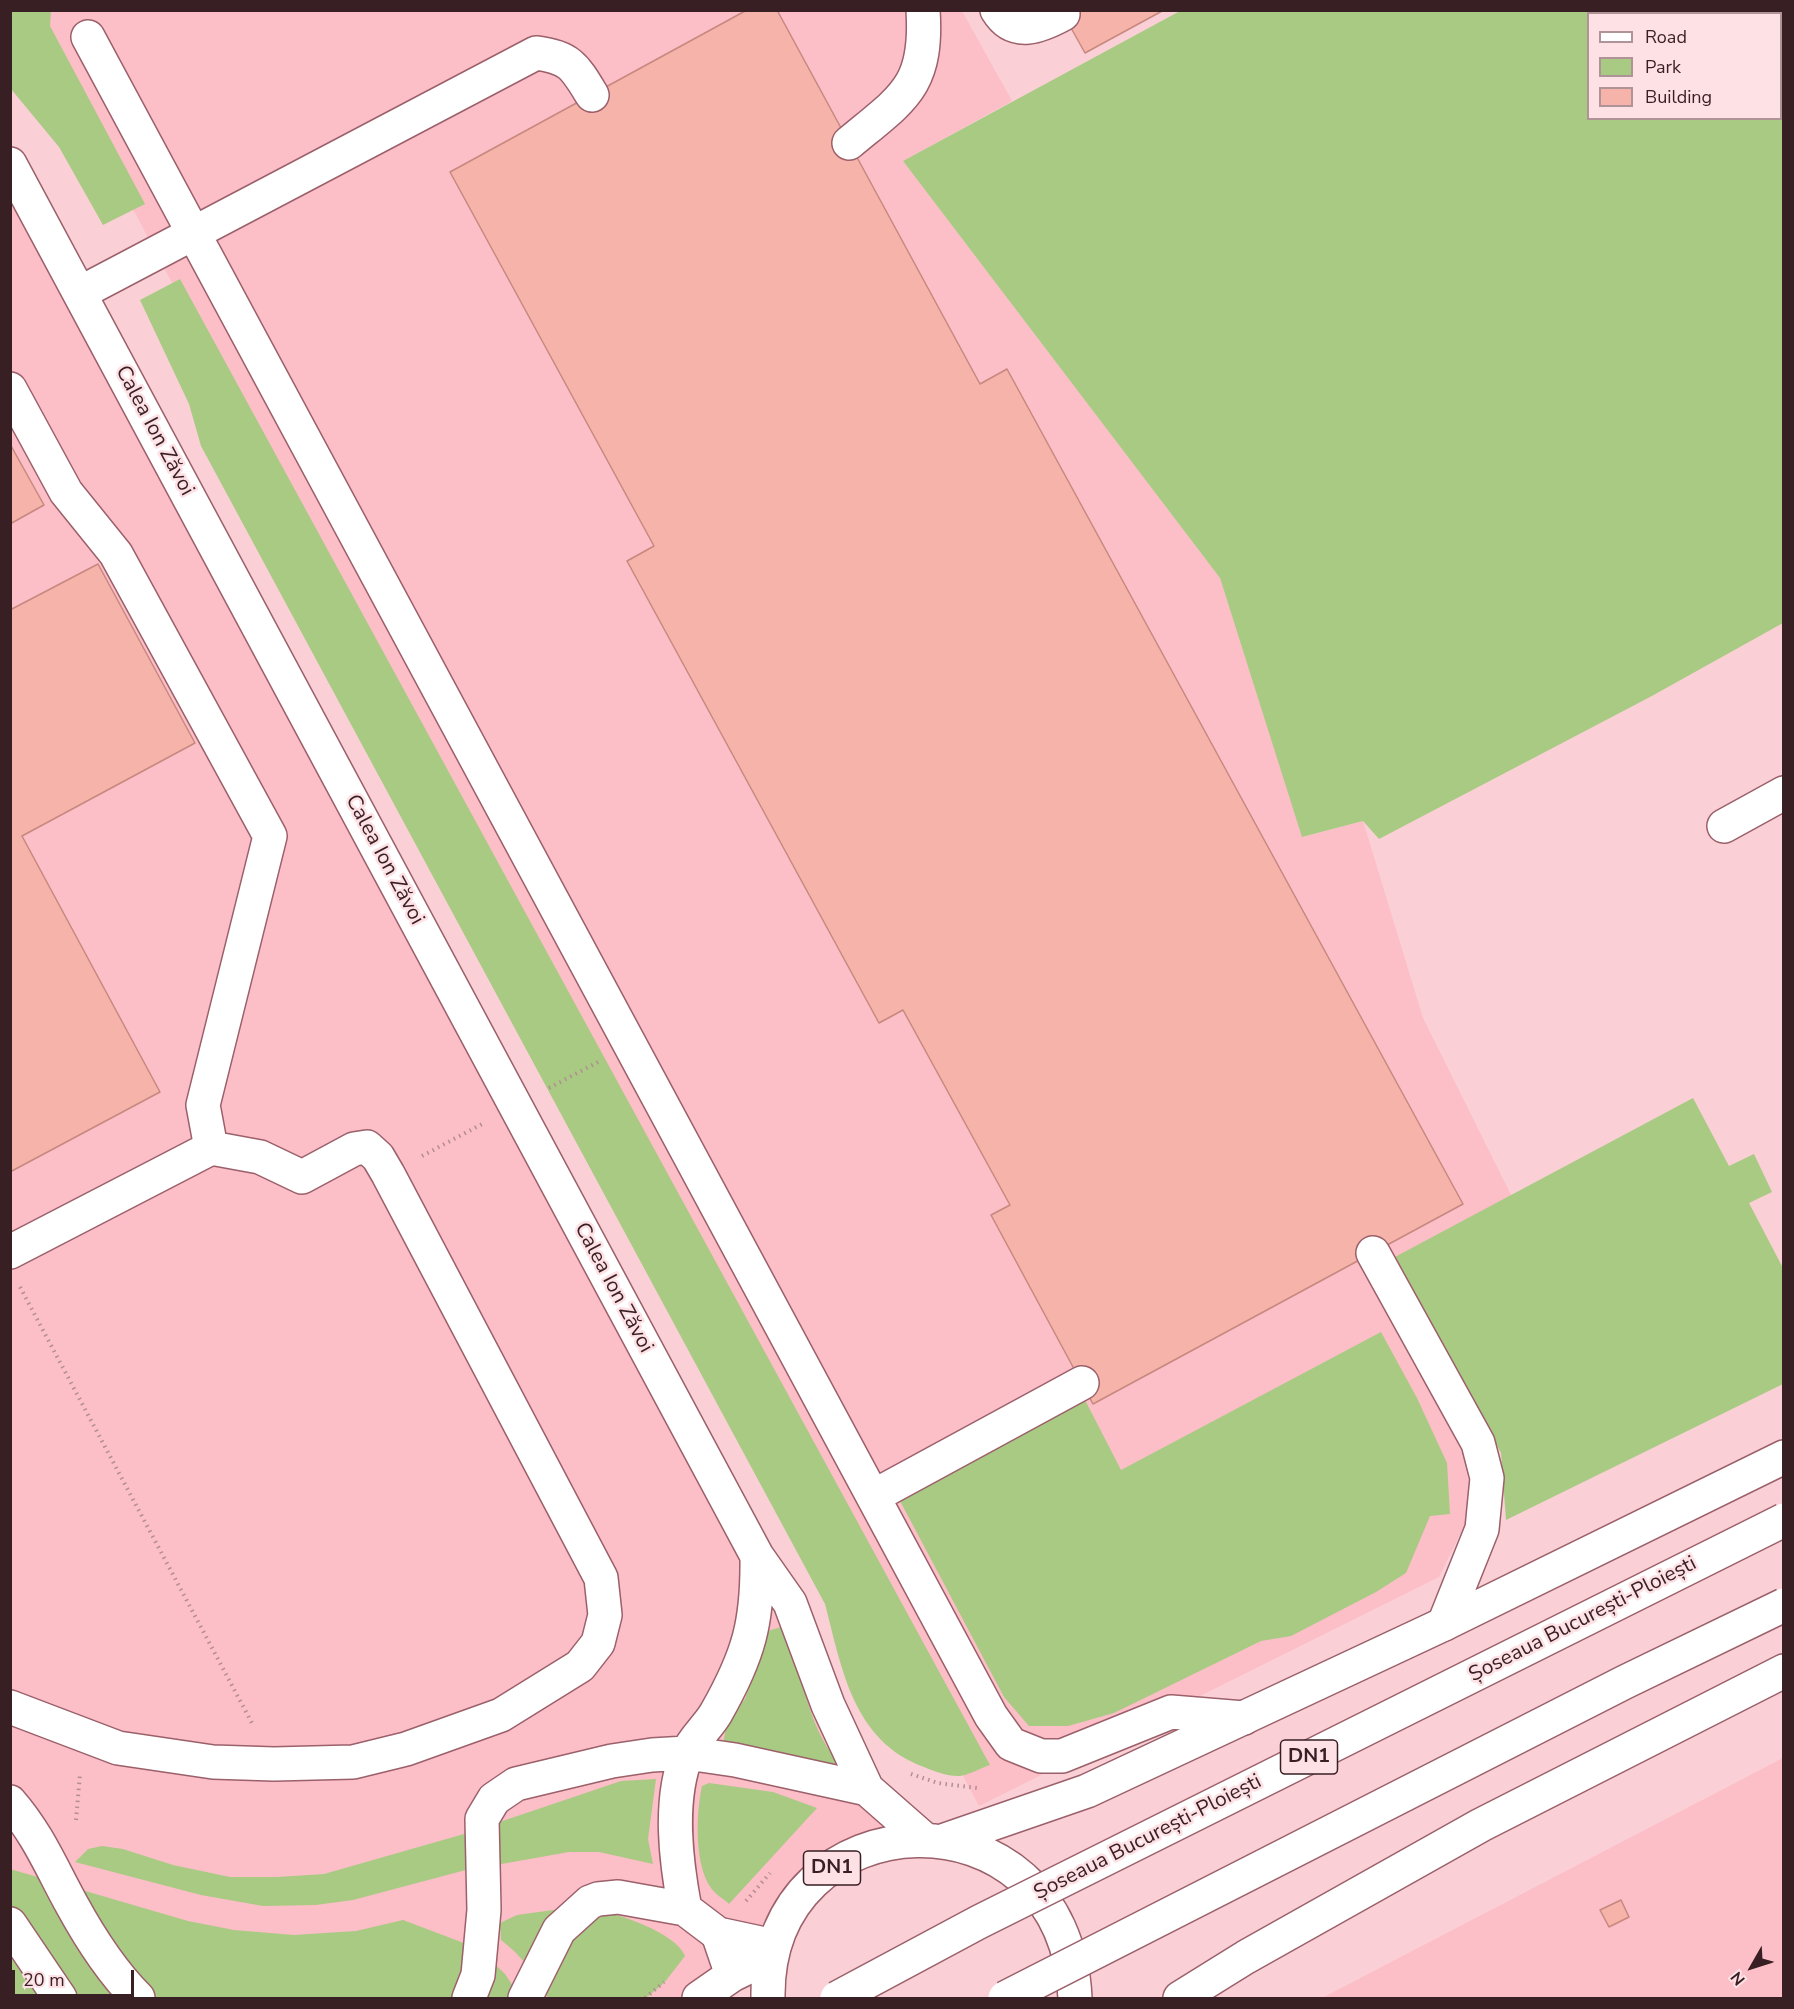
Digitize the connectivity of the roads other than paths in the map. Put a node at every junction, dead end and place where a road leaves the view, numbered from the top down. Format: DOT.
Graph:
graph roads {
  1 [pos="923,10"];
  2 [pos="997,10"];
  3 [pos="1063,14"];
  4 [pos="88,37"];
  5 [pos="592,95"];
  6 [pos="849,143"];
  7 [pos="10,164"];
  8 [pos="192,234"];
  9 [pos="80,293"];
  10 [pos="10,388"];
  11 [pos="1784,793"];
  12 [pos="1724,826"];
  13 [pos="211,1148"];
  14 [pos="1373,1253"];
  15 [pos="14,1266"];
  16 [pos="1082,1383"];
  17 [pos="1784,1457"];
  18 [pos="874,1496"];
  19 [pos="1784,1520"];
  20 [pos="757,1556"];
  21 [pos="1784,1605"];
  22 [pos="1444,1624"];
  23 [pos="1784,1671"];
  24 [pos="10,1707"];
  25 [pos="1244,1718"];
  26 [pos="687,1753"];
  27 [pos="867,1789"];
  28 [pos="10,1802"];
  29 [pos="935,1840"];
  30 [pos="686,1909"];
  31 [pos="10,1924"];
  32 [pos="718,1934"];
  33 [pos="773,1951"];
  34 [pos="732,1975"];
  35 [pos="60,1998"];
  36 [pos="138,1998"];
  37 [pos="470,1998"];
  38 [pos="525,1998"];
  39 [pos="699,1998"];
  40 [pos="768,1998"];
  41 [pos="837,1998"];
  42 [pos="1005,1998"];
  43 [pos="1075,1998"];
  44 [pos="1180,1998"];
  1 -- 6 [label="main road"];
  2 -- 3 [label="main road"];
  4 -- 8 [label="main road"];
  5 -- 8 [label="main road"];
  7 -- 9 [label="main road, Calea Ion Zăvoi"];
  8 -- 9 [label="main road"];
  8 -- 18 [label="main road"];
  9 -- 20 [label="main road, Calea Ion Zăvoi"];
  10 -- 13 [label="main road"];
  11 -- 12 [label="main road"];
  13 -- 15 [label="main road"];
  13 -- 24 [label="main road"];
  14 -- 22 [label="main road"];
  16 -- 18 [label="main road"];
  17 -- 22 [label="main road, DN1"];
  18 -- 25 [label="main road"];
  19 -- 41 [label="main road, Șoseaua București-Ploiești / DN1, bridge"];
  20 -- 26 [label="main road, Calea Ion Zăvoi"];
  20 -- 27 [label="main road, Calea Ion Zăvoi"];
  21 -- 42 [label="main road, bridge"];
  22 -- 25 [label="main road, DN1"];
  23 -- 44 [label="main road"];
  25 -- 29 [label="main road, DN1"];
  26 -- 27 [label="main road"];
  26 -- 30 [label="main road, Calea Ion Zăvoi"];
  26 -- 37 [label="main road"];
  27 -- 29 [label="main road"];
  28 -- 36 [label="main road"];
  29 -- 33 [label="main road, DN1"];
  29 -- 43 [label="main road, DN1"];
  30 -- 32 [label="main road"];
  30 -- 38 [label="main road"];
  31 -- 35 [label="main road"];
  32 -- 33 [label="main road"];
  32 -- 34 [label="main road"];
  33 -- 34 [label="main road"];
  33 -- 40 [label="main road, DN1"];
  34 -- 39 [label="main road"];
}
